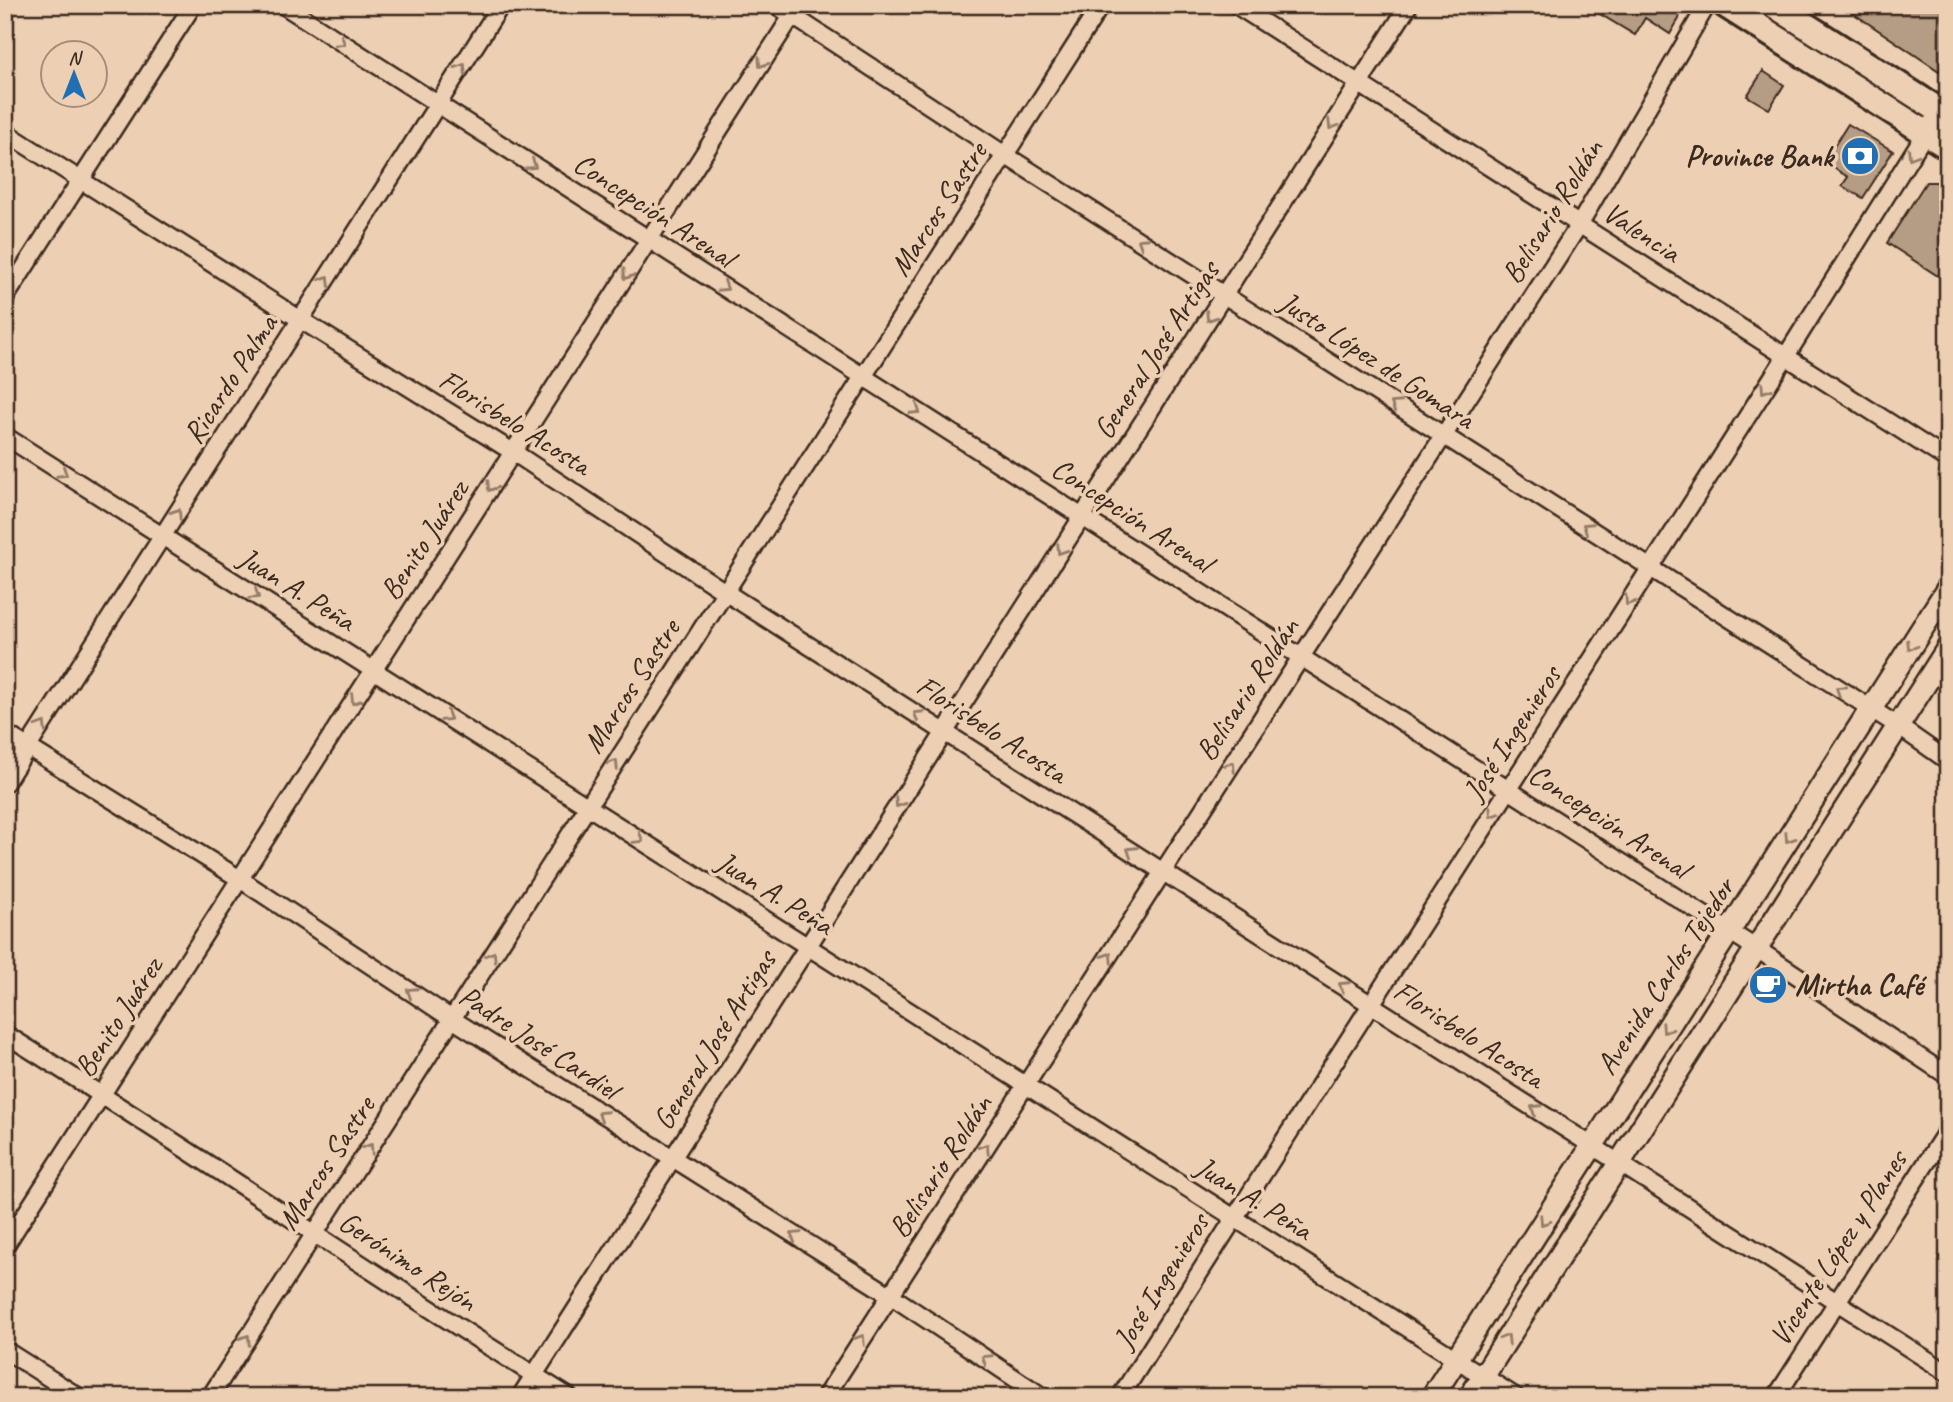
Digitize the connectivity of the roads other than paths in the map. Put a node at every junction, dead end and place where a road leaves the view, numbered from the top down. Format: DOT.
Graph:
graph roads {
  1 [pos="193,5"];
  2 [pos="283,5"];
  3 [pos="501,5"];
  4 [pos="776,5"];
  5 [pos="1101,5"];
  6 [pos="1236,5"];
  7 [pos="1409,5"];
  8 [pos="1707,5"];
  9 [pos="1726,5"];
  10 [pos="1774,5"];
  11 [pos="796,10"];
  12 [pos="1359,83"];
  13 [pos="438,104"];
  14 [pos="1945,108"];
  15 [pos="5,132"];
  16 [pos="1926,133"];
  17 [pos="1948,147"];
  18 [pos="1005,155"];
  19 [pos="81,180"];
  20 [pos="1579,225"];
  21 [pos="649,240"];
  22 [pos="1224,295"];
  23 [pos="5,298"];
  24 [pos="301,320"];
  25 [pos="1786,356"];
  26 [pos="863,376"];
  27 [pos="5,436"];
  28 [pos="1444,436"];
  29 [pos="513,452"];
  30 [pos="1948,460"];
  31 [pos="1082,517"];
  32 [pos="162,536"];
  33 [pos="1650,568"];
  34 [pos="1948,588"];
  35 [pos="725,592"];
  36 [pos="1948,648"];
  37 [pos="1301,657"];
  38 [pos="373,671"];
  39 [pos="1871,709"];
  40 [pos="1898,726"];
  41 [pos="945,732"];
  42 [pos="5,733"];
  43 [pos="28,748"];
  44 [pos="1948,761"];
  45 [pos="5,783"];
  46 [pos="1508,790"];
  47 [pos="587,806"];
  48 [pos="1163,871"];
  49 [pos="240,879"];
  50 [pos="1729,931"];
  51 [pos="807,946"];
  52 [pos="1757,948"];
  53 [pos="1371,1004"];
  54 [pos="452,1019"];
  55 [pos="5,1034"];
  56 [pos="1948,1076"];
  57 [pos="1025,1085"];
  58 [pos="102,1094"];
  59 [pos="1948,1129"];
  60 [pos="1592,1145"];
  61 [pos="672,1160"];
  62 [pos="1619,1163"];
  63 [pos="1234,1218"];
  64 [pos="314,1234"];
  65 [pos="5,1246"];
  66 [pos="890,1296"];
  67 [pos="1837,1302"];
  68 [pos="5,1350"];
  69 [pos="1456,1359"];
  70 [pos="1948,1373"];
  71 [pos="534,1375"];
  72 [pos="1483,1377"];
  73 [pos="79,1397"];
  74 [pos="209,1397"];
  75 [pos="520,1397"];
  76 [pos="569,1397"];
  77 [pos="825,1397"];
  78 [pos="1043,1397"];
  79 [pos="1120,1397"];
  80 [pos="1432,1397"];
  81 [pos="1470,1397"];
  82 [pos="1516,1397"];
  83 [pos="1776,1397"];
  1 -- 19 [label="street"];
  2 -- 13 [label="street, Concepción Arenal, one-way"];
  13 -- 3 [label="street, Ricardo Palma, one-way"];
  4 -- 11 [label="street, Justo López de Gomara"];
  5 -- 18 [label="street, Marcos Sastre"];
  6 -- 12 [label="street, Valencia"];
  7 -- 12 [label="street, General José Artigas"];
  8 -- 20 [label="street, Belisario Roldán"];
  9 -- 16 [label="main road"];
  10 -- 14 [label="main road"];
  11 -- 18 [label="street, Justo López de Gomara"];
  11 -- 21 [label="street, Benito Juárez, one-way"];
  12 -- 20 [label="street, Valencia"];
  12 -- 22 [label="street, General José Artigas, one-way"];
  13 -- 21 [label="street, Concepción Arenal, one-way"];
  24 -- 13 [label="street, Ricardo Palma, one-way"];
  14 -- 16 [label="street, José Ingenieros"];
  15 -- 19 [label="street, Florisbelo Acosta"];
  16 -- 17 [label="main road"];
  16 -- 25 [label="street, José Ingenieros, one-way"];
  22 -- 18 [label="street, Justo López de Gomara, one-way"];
  18 -- 26 [label="street, Marcos Sastre"];
  19 -- 23 [label="street"];
  19 -- 24 [label="street, Florisbelo Acosta"];
  20 -- 25 [label="street, Valencia"];
  20 -- 28 [label="street, Belisario Roldán"];
  21 -- 26 [label="street, Concepción Arenal, one-way"];
  21 -- 29 [label="street, Benito Juárez, one-way"];
  28 -- 22 [label="street, Justo López de Gomara, one-way"];
  22 -- 31 [label="street, General José Artigas, one-way"];
  24 -- 29 [label="street, Florisbelo Acosta"];
  32 -- 24 [label="street, Ricardo Palma, one-way"];
  25 -- 30 [label="street, Valencia"];
  25 -- 33 [label="street, José Ingenieros, one-way"];
  26 -- 31 [label="street, Concepción Arenal, one-way"];
  26 -- 35 [label="street, Marcos Sastre"];
  27 -- 32 [label="street, Juan A. Peña, one-way"];
  33 -- 28 [label="street, Justo López de Gomara, one-way"];
  28 -- 37 [label="street, Belisario Roldán"];
  29 -- 35 [label="street, Florisbelo Acosta"];
  29 -- 38 [label="street, Benito Juárez, one-way"];
  31 -- 37 [label="street, Concepción Arenal"];
  31 -- 41 [label="street, General José Artigas, one-way"];
  32 -- 38 [label="street, Juan A. Peña, one-way"];
  43 -- 32 [label="street, Ricardo Palma, one-way"];
  39 -- 33 [label="street, Justo López de Gomara, one-way"];
  33 -- 46 [label="street, José Ingenieros, one-way"];
  34 -- 39 [label="main road, Avenida Carlos Tejedor, one-way"];
  41 -- 35 [label="street, Florisbelo Acosta, one-way"];
  47 -- 35 [label="street, Marcos Sastre, one-way"];
  36 -- 40 [label="main road, Avenida Carlos Tejedor"];
  37 -- 46 [label="street, Concepción Arenal"];
  48 -- 37 [label="street, Belisario Roldán, one-way"];
  38 -- 47 [label="street, Juan A. Peña, one-way"];
  38 -- 49 [label="street, Benito Juárez, one-way"];
  39 -- 40 [label="street, Justo López de Gomara"];
  39 -- 50 [label="main road, Avenida Carlos Tejedor, one-way"];
  40 -- 44 [label="street, Justo López de Gomara"];
  40 -- 52 [label="main road, Avenida Carlos Tejedor"];
  48 -- 41 [label="street, Florisbelo Acosta, one-way"];
  41 -- 51 [label="street, General José Artigas, one-way"];
  42 -- 43 [label="street, Padre José Cardiel"];
  43 -- 45 [label="street, Ricardo Palma"];
  43 -- 49 [label="street, Padre José Cardiel"];
  46 -- 50 [label="street, Concepción Arenal"];
  46 -- 53 [label="street, José Ingenieros, one-way"];
  47 -- 51 [label="street, Juan A. Peña, one-way"];
  54 -- 47 [label="street, Marcos Sastre, one-way"];
  53 -- 48 [label="street, Florisbelo Acosta, one-way"];
  57 -- 48 [label="street, Belisario Roldán, one-way"];
  54 -- 49 [label="street, Padre José Cardiel, one-way"];
  49 -- 58 [label="street, Benito Juárez"];
  50 -- 52 [label="street, Concepción Arenal"];
  50 -- 60 [label="main road, Avenida Carlos Tejedor, one-way"];
  51 -- 57 [label="street, Juan A. Peña"];
  51 -- 61 [label="street, General José Artigas"];
  52 -- 56 [label="street, Concepción Arenal"];
  52 -- 62 [label="main road, Avenida Carlos Tejedor"];
  60 -- 53 [label="street, Florisbelo Acosta, one-way"];
  53 -- 63 [label="street, José Ingenieros"];
  61 -- 54 [label="street, Padre José Cardiel, one-way"];
  64 -- 54 [label="street, Marcos Sastre, one-way"];
  55 -- 58 [label="street, Gerónimo Rejón"];
  57 -- 63 [label="street, Juan A. Peña"];
  66 -- 57 [label="street, Belisario Roldán, one-way"];
  58 -- 64 [label="street, Gerónimo Rejón"];
  58 -- 65 [label="street, Benito Juárez"];
  59 -- 67 [label="street, Vicente López y Planes"];
  60 -- 62 [label="street, Florisbelo Acosta"];
  60 -- 69 [label="main road, Avenida Carlos Tejedor, one-way"];
  66 -- 61 [label="street, Padre José Cardiel, one-way"];
  61 -- 71 [label="street, General José Artigas"];
  62 -- 67 [label="street, Florisbelo Acosta"];
  72 -- 62 [label="main road, Avenida Carlos Tejedor, one-way"];
  63 -- 69 [label="street, Juan A. Peña"];
  63 -- 79 [label="street, José Ingenieros"];
  64 -- 71 [label="street, Gerónimo Rejón"];
  74 -- 64 [label="street, Marcos Sastre, one-way"];
  77 -- 66 [label="street, Belisario Roldán, one-way"];
  78 -- 66 [label="street, Padre José Cardiel, one-way"];
  67 -- 70 [label="street, Florisbelo Acosta"];
  67 -- 83 [label="street, Vicente López y Planes"];
  68 -- 73 [label="street"];
  69 -- 72 [label="street, Juan A. Peña"];
  69 -- 80 [label="main road, Avenida Carlos Tejedor"];
  71 -- 75 [label="street, General José Artigas"];
  71 -- 76 [label="street, Gerónimo Rejón"];
  72 -- 81 [label="main road, Avenida Carlos Tejedor"];
  72 -- 82 [label="street, Juan A. Peña"];
}
